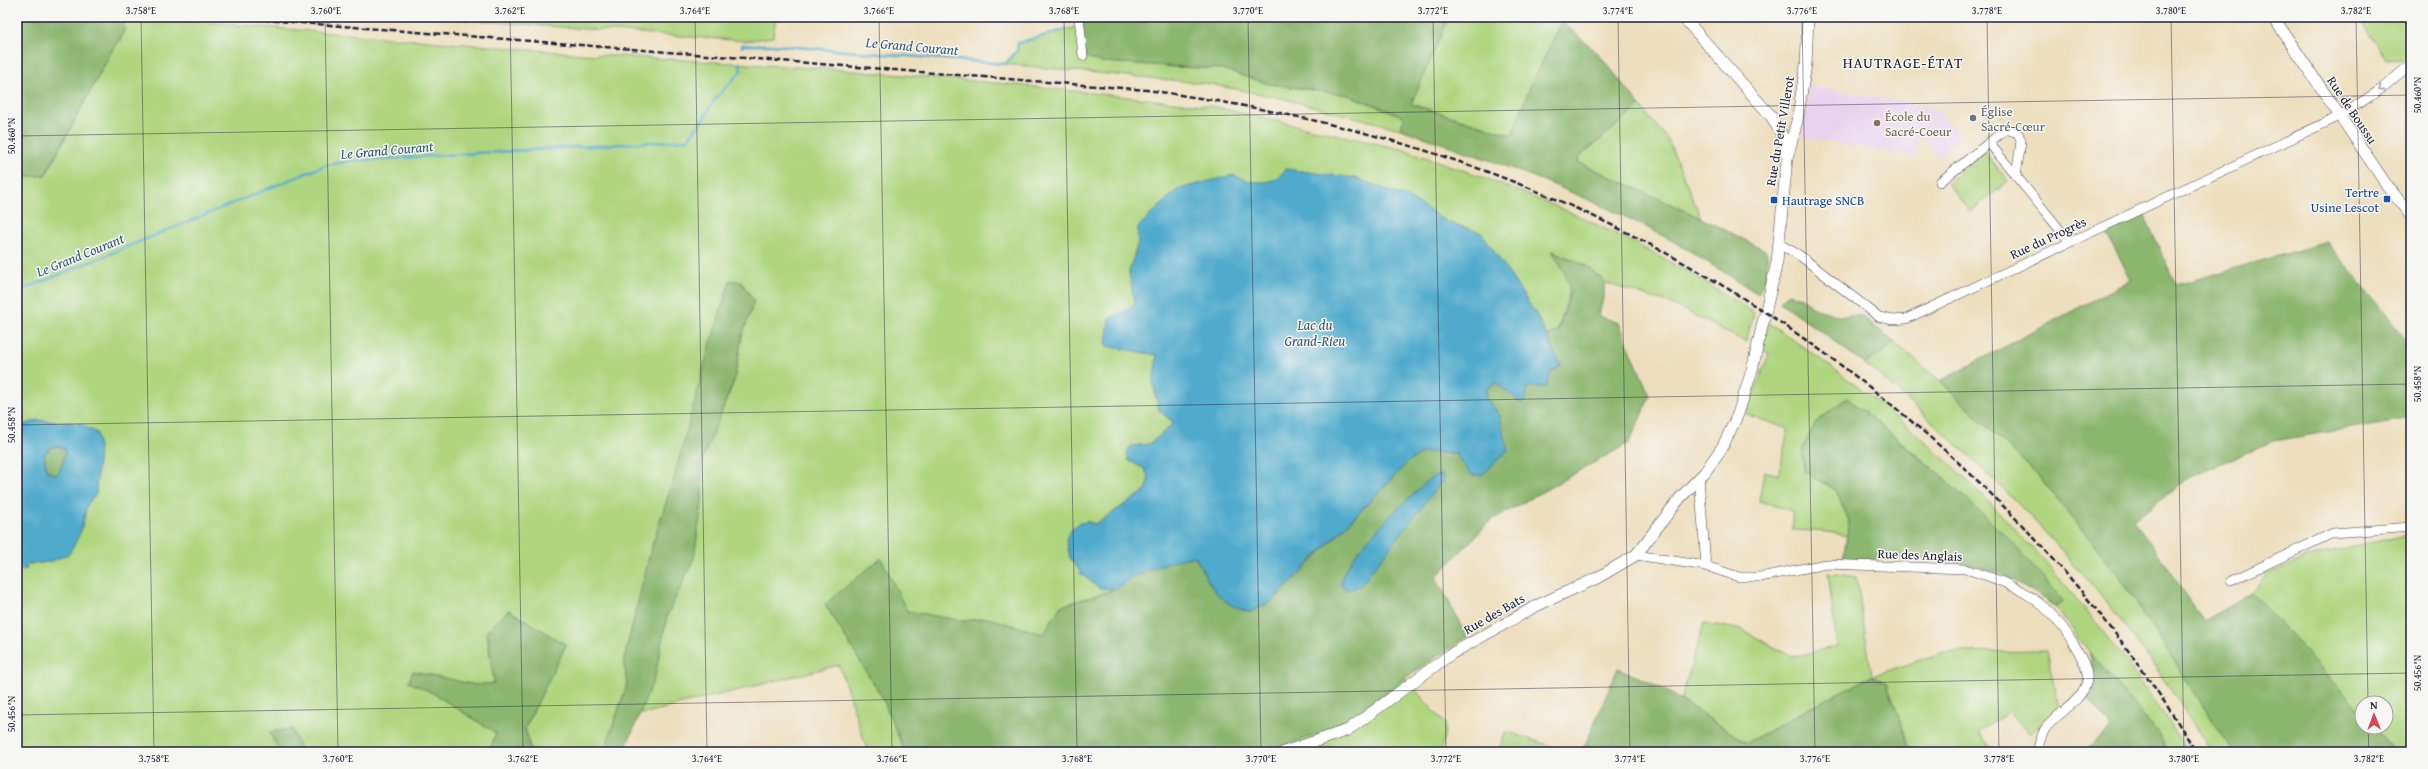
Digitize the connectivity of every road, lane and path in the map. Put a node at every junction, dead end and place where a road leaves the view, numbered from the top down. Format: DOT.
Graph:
graph roads {
  1 [pos="1079,17"];
  2 [pos="1683,17"];
  3 [pos="1808,17"];
  4 [pos="2272,17"];
  5 [pos="1084,56"];
  6 [pos="2411,64"];
  7 [pos="2340,116"];
  8 [pos="1990,144"];
  9 [pos="1787,159"];
  10 [pos="2016,176"];
  11 [pos="1940,182"];
  12 [pos="2411,216"];
  13 [pos="2070,241"];
  14 [pos="1778,244"];
  15 [pos="1699,478"];
  16 [pos="2411,527"];
  17 [pos="1636,555"];
  18 [pos="1706,566"];
  19 [pos="2231,581"];
  20 [pos="1284,752"];
  21 [pos="2037,752"];
  1 -- 5 [label="street"];
  2 -- 9 [label="street"];
  3 -- 9 [label="street, Rue du Petit Villerot"];
  4 -- 7 [label="street, Rue de Boussu"];
  6 -- 7 [label="street, Rue du Progrès, one-way"];
  7 -- 12 [label="street, Rue de Boussu"];
  7 -- 13 [label="street, Rue du Progrès"];
  8 -- 10 [label="street"];
  8 -- 10 [label="street"];
  8 -- 11 [label="street"];
  9 -- 14 [label="street, Rue du Petit Villerot"];
  10 -- 13 [label="street"];
  13 -- 14 [label="street, Rue du Progrès"];
  14 -- 15 [label="street, Rue du Petit Villerot"];
  15 -- 17 [label="street, Rue des Bats"];
  15 -- 18 [label="street"];
  16 -- 19 [label="street"];
  17 -- 18 [label="street, Rue des Anglais"];
  17 -- 20 [label="street, Rue des Bats"];
  18 -- 21 [label="street, Rue des Anglais"];
}
